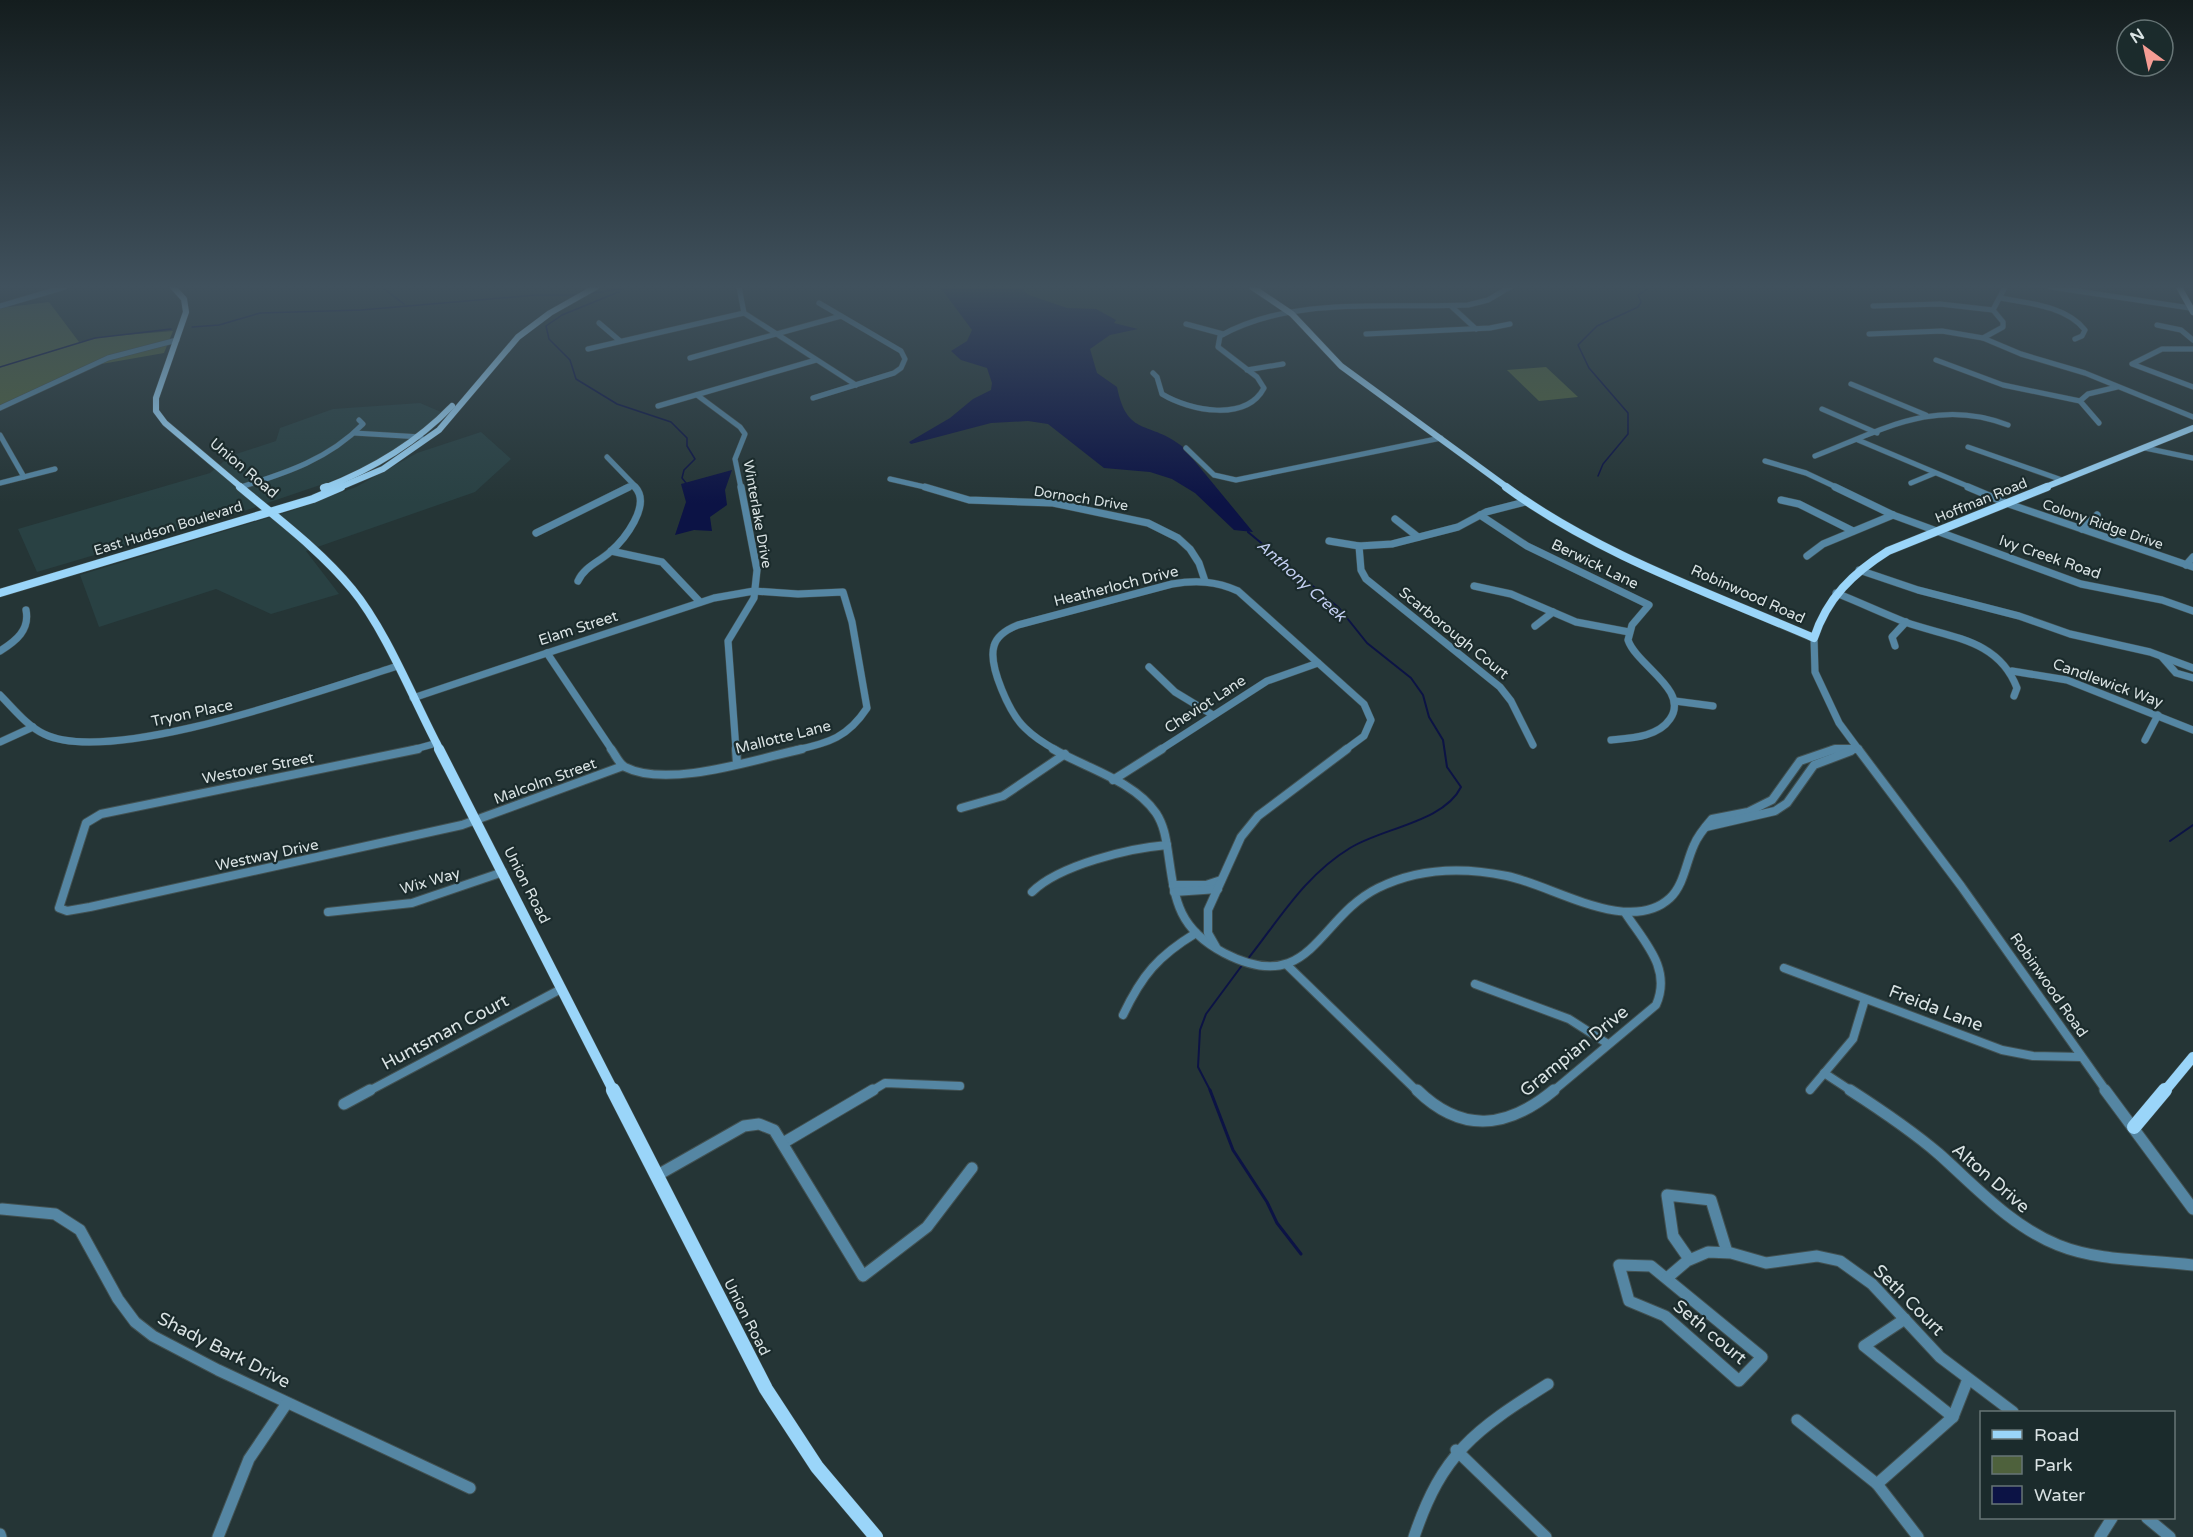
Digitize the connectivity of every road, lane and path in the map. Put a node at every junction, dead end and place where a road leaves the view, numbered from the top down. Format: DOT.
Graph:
graph roads {
  1 [pos="106,359"];
  2 [pos="170,359"];
  3 [pos="495,359"];
  4 [pos="496,359"];
  5 [pos="904,359"];
  6 [pos="1232,359"];
  7 [pos="1334,359"];
  8 [pos="2037,359"];
  9 [pos="2143,359"];
  10 [pos="816,360"];
  11 [pos="1936,360"];
  12 [pos="1283,364"];
  13 [pos="1246,370"];
  14 [pos="1153,373"];
  15 [pos="1851,384"];
  16 [pos="856,386"];
  17 [pos="2117,387"];
  18 [pos="2193,387"];
  19 [pos="697,395"];
  20 [pos="813,398"];
  21 [pos="2080,401"];
  22 [pos="658,406"];
  23 [pos="0,408"];
  24 [pos="1822,408"];
  25 [pos="1926,415"];
  26 [pos="2193,417"];
  27 [pos="359,420"];
  28 [pos="2098,423"];
  29 [pos="2008,425"];
  30 [pos="2193,428"];
  31 [pos="1877,433"];
  32 [pos="354,434"];
  33 [pos="0,435"];
  34 [pos="422,437"];
  35 [pos="1441,438"];
  36 [pos="1858,440"];
  37 [pos="1968,447"];
  38 [pos="1186,448"];
  39 [pos="2145,448"];
  40 [pos="1815,456"];
  41 [pos="607,457"];
  42 [pos="2193,458"];
  43 [pos="1765,461"];
  44 [pos="55,469"];
  45 [pos="1935,473"];
  46 [pos="24,477"];
  47 [pos="890,479"];
  48 [pos="2062,480"];
  49 [pos="0,483"];
  50 [pos="1911,483"];
  51 [pos="634,485"];
  52 [pos="241,487"];
  53 [pos="1781,500"];
  54 [pos="1525,502"];
  55 [pos="2006,503"];
  56 [pos="268,509"];
  57 [pos="1480,515"];
  58 [pos="1893,515"];
  59 [pos="2097,516"];
  60 [pos="1395,519"];
  61 [pos="2082,529"];
  62 [pos="1853,531"];
  63 [pos="1936,531"];
  64 [pos="536,533"];
  65 [pos="1418,537"];
  66 [pos="1329,541"];
  67 [pos="1359,546"];
  68 [pos="611,550"];
  69 [pos="1807,556"];
  70 [pos="2193,557"];
  71 [pos="2190,566"];
  72 [pos="1859,570"];
  73 [pos="578,581"];
  74 [pos="1205,581"];
  75 [pos="1474,586"];
  76 [pos="0,588"];
  77 [pos="754,591"];
  78 [pos="1836,593"];
  79 [pos="0,594"];
  80 [pos="700,602"];
  81 [pos="26,610"];
  82 [pos="2193,610"];
  83 [pos="1553,612"];
  84 [pos="1906,622"];
  85 [pos="1535,626"];
  86 [pos="1629,632"];
  87 [pos="1814,638"];
  88 [pos="1895,646"];
  89 [pos="0,651"];
  90 [pos="547,653"];
  91 [pos="2162,657"];
  92 [pos="1318,663"];
  93 [pos="398,666"];
  94 [pos="1149,667"];
  95 [pos="2193,668"];
  96 [pos="2012,671"];
  97 [pos="2193,678"];
  98 [pos="0,695"];
  99 [pos="2014,696"];
  100 [pos="413,698"];
  101 [pos="1675,701"];
  102 [pos="1713,706"];
  103 [pos="1214,715"];
  104 [pos="2158,715"];
  105 [pos="33,727"];
  106 [pos="2193,730"];
  107 [pos="1611,740"];
  108 [pos="2145,740"];
  109 [pos="0,742"];
  110 [pos="437,743"];
  111 [pos="1533,745"];
  112 [pos="1858,749"];
  113 [pos="1065,754"];
  114 [pos="737,763"];
  115 [pos="623,766"];
  116 [pos="1113,780"];
  117 [pos="1780,792"];
  118 [pos="1791,797"];
  119 [pos="961,808"];
  120 [pos="1750,811"];
  121 [pos="1758,817"];
  122 [pos="475,821"];
  123 [pos="1706,827"];
  124 [pos="1167,845"];
  125 [pos="503,872"];
  126 [pos="1219,884"];
  127 [pos="1173,889"];
  128 [pos="1032,892"];
  129 [pos="63,911"];
  130 [pos="328,912"];
  131 [pos="1626,914"];
  132 [pos="1196,933"];
  133 [pos="1216,947"];
  134 [pos="1287,964"];
  135 [pos="1784,968"];
  136 [pos="1475,984"];
  137 [pos="561,989"];
  138 [pos="1865,999"];
  139 [pos="1123,1015"];
  140 [pos="1608,1044"];
  141 [pos="2081,1057"];
  142 [pos="2193,1057"];
  143 [pos="1824,1073"];
  144 [pos="960,1086"];
  145 [pos="1810,1090"];
  146 [pos="344,1104"];
  147 [pos="2134,1127"];
  148 [pos="783,1143"];
  149 [pos="972,1168"];
  150 [pos="656,1176"];
  151 [pos="2,1209"];
  152 [pos="2193,1209"];
  153 [pos="1727,1252"];
  154 [pos="1689,1259"];
  155 [pos="1619,1265"];
  156 [pos="2193,1265"];
  157 [pos="1666,1278"];
  158 [pos="1905,1319"];
  159 [pos="1762,1357"];
  160 [pos="1968,1379"];
  161 [pos="1548,1384"];
  162 [pos="287,1403"];
  163 [pos="2010,1411"];
  164 [pos="1953,1417"];
  165 [pos="1797,1420"];
  166 [pos="1456,1450"];
  167 [pos="1877,1484"];
  168 [pos="470,1488"];
  169 [pos="2111,1519"];
  170 [pos="2148,1519"];
  171 [pos="218,1537"];
  172 [pos="876,1537"];
  173 [pos="1414,1537"];
  174 [pos="1546,1537"];
  175 [pos="1918,1537"];
  176 [pos="2100,1537"];
  177 [pos="2170,1537"];
  1 -- 23 [label="street"];
  2 -- 52 [label="main road, Union Road"];
  3 -- 34 [label="main road, East Hudson Boulevard"];
  4 -- 56 [label="main road, East Hudson Boulevard"];
  5 -- 16 [label="street"];
  6 -- 13 [label="street"];
  7 -- 35 [label="main road, Robinwood Road"];
  8 -- 17 [label="street"];
  9 -- 18 [label="street"];
  10 -- 16 [label="street"];
  10 -- 19 [label="street"];
  11 -- 21 [label="street"];
  12 -- 13 [label="street"];
  13 -- 14 [label="street"];
  15 -- 25 [label="street"];
  16 -- 20 [label="street"];
  17 -- 21 [label="street"];
  17 -- 26 [label="street"];
  19 -- 22 [label="street"];
  19 -- 77 [label="street, Winterlake Drive"];
  21 -- 28 [label="street"];
  24 -- 31 [label="street"];
  25 -- 29 [label="street"];
  25 -- 31 [label="street"];
  27 -- 32 [label="street"];
  30 -- 39 [label="main road, Hoffman Road"];
  31 -- 36 [label="street"];
  32 -- 34 [label="street"];
  32 -- 52 [label="street"];
  33 -- 46 [label="street"];
  34 -- 56 [label="main road, East Hudson Boulevard"];
  35 -- 38 [label="street"];
  35 -- 54 [label="main road, Robinwood Road"];
  36 -- 40 [label="street"];
  36 -- 45 [label="street, Colony Ridge Drive"];
  37 -- 48 [label="street"];
  39 -- 42 [label="street"];
  39 -- 48 [label="main road, Hoffman Road"];
  41 -- 51 [label="street"];
  43 -- 58 [label="street, Ivy Creek Road"];
  44 -- 46 [label="street"];
  45 -- 50 [label="street"];
  45 -- 55 [label="street, Colony Ridge Drive"];
  46 -- 49 [label="street"];
  47 -- 74 [label="street, Dornoch Drive"];
  48 -- 55 [label="main road, Hoffman Road"];
  51 -- 64 [label="street"];
  51 -- 68 [label="street"];
  52 -- 56 [label="main road, Union Road"];
  53 -- 62 [label="street"];
  54 -- 57 [label="street"];
  54 -- 87 [label="main road, Robinwood Road"];
  55 -- 61 [label="street, Colony Ridge Drive"];
  55 -- 63 [label="main road, Hoffman Road"];
  56 -- 76 [label="main road, East Hudson Boulevard"];
  56 -- 79 [label="main road, East Hudson Boulevard"];
  56 -- 93 [label="main road, Union Road"];
  57 -- 65 [label="street"];
  57 -- 86 [label="street, Berwick Lane"];
  58 -- 62 [label="street"];
  58 -- 63 [label="street, Ivy Creek Road"];
  59 -- 61 [label="street"];
  60 -- 65 [label="street"];
  61 -- 71 [label="street, Colony Ridge Drive"];
  62 -- 69 [label="street"];
  63 -- 72 [label="main road, Hoffman Road"];
  63 -- 82 [label="street, Ivy Creek Road"];
  65 -- 67 [label="street"];
  66 -- 67 [label="street"];
  67 -- 111 [label="street, Scarborough Court"];
  68 -- 73 [label="street"];
  68 -- 80 [label="street"];
  70 -- 71 [label="street"];
  72 -- 78 [label="main road, Hoffman Road"];
  72 -- 91 [label="street"];
  74 -- 92 [label="street, Heatherloch Drive"];
  74 -- 113 [label="street, Heatherloch Drive"];
  75 -- 83 [label="street"];
  77 -- 80 [label="street, Elam Street"];
  77 -- 114 [label="street"];
  77 -- 114 [label="street, Mallotte Lane"];
  78 -- 84 [label="street"];
  78 -- 87 [label="main road, Hoffman Road"];
  80 -- 90 [label="street, Elam Street"];
  81 -- 89 [label="street"];
  83 -- 85 [label="street"];
  83 -- 86 [label="street"];
  84 -- 88 [label="street"];
  84 -- 96 [label="street"];
  86 -- 101 [label="street"];
  87 -- 112 [label="street, Robinwood Road"];
  90 -- 100 [label="street, Elam Street"];
  90 -- 115 [label="street"];
  91 -- 95 [label="street"];
  91 -- 97 [label="street"];
  92 -- 103 [label="street, Cheviot Lane"];
  92 -- 126 [label="street, Heatherloch Drive"];
  93 -- 100 [label="main road, Union Road"];
  93 -- 105 [label="street, Tryon Place"];
  94 -- 103 [label="street"];
  96 -- 99 [label="street"];
  96 -- 104 [label="street, Candlewick Way"];
  98 -- 105 [label="street, Tryon Place"];
  100 -- 110 [label="main road, Union Road"];
  101 -- 102 [label="street"];
  101 -- 107 [label="street"];
  103 -- 116 [label="street, Cheviot Lane"];
  104 -- 106 [label="street, Candlewick Way"];
  104 -- 108 [label="street"];
  105 -- 109 [label="street"];
  110 -- 122 [label="main road, Union Road"];
  110 -- 129 [label="street, Westover Street"];
  112 -- 117 [label="street"];
  112 -- 118 [label="street"];
  112 -- 141 [label="street, Robinwood Road"];
  113 -- 116 [label="street, Heatherloch Drive"];
  113 -- 119 [label="street"];
  114 -- 115 [label="street, Mallotte Lane"];
  115 -- 122 [label="street, Malcolm Street"];
  116 -- 124 [label="street, Heatherloch Drive"];
  117 -- 118 [label="street"];
  117 -- 120 [label="street"];
  118 -- 121 [label="street"];
  120 -- 121 [label="street"];
  120 -- 123 [label="street"];
  121 -- 123 [label="street"];
  122 -- 125 [label="main road, Union Road"];
  122 -- 129 [label="street, Westway Drive"];
  123 -- 131 [label="street, Heatherloch Drive"];
  124 -- 127 [label="street, Heatherloch Drive"];
  124 -- 128 [label="street"];
  125 -- 130 [label="street, Wix Way"];
  125 -- 137 [label="main road, Union Road"];
  126 -- 127 [label="street"];
  126 -- 133 [label="street, Heatherloch Drive"];
  127 -- 132 [label="street, Heatherloch Drive"];
  131 -- 134 [label="street, Heatherloch Drive"];
  131 -- 140 [label="street, Grampian Drive"];
  132 -- 133 [label="street, Heatherloch Drive"];
  132 -- 139 [label="street"];
  133 -- 134 [label="street, Heatherloch Drive"];
  134 -- 140 [label="street, Grampian Drive"];
  135 -- 138 [label="street, Freida Lane"];
  136 -- 140 [label="street"];
  137 -- 146 [label="street, Huntsman Court"];
  137 -- 150 [label="main road, Union Road"];
  138 -- 141 [label="street, Freida Lane"];
  138 -- 143 [label="street"];
  141 -- 147 [label="street, Robinwood Road"];
  142 -- 147 [label="main road"];
  143 -- 145 [label="street"];
  143 -- 156 [label="street, Alton Drive"];
  144 -- 148 [label="street"];
  147 -- 152 [label="street, Robinwood Road"];
  148 -- 149 [label="street"];
  148 -- 150 [label="street"];
  150 -- 172 [label="main road, Union Road"];
  151 -- 162 [label="street, Shady Bark Drive"];
  153 -- 154 [label="street, Seth Court"];
  153 -- 154 [label="street"];
  153 -- 158 [label="street, Seth Court"];
  154 -- 157 [label="street, Seth Court"];
  155 -- 157 [label="street, Seth Court"];
  155 -- 159 [label="street, Seth court"];
  157 -- 159 [label="street, Seth Court"];
  158 -- 160 [label="street, Seth Court"];
  158 -- 164 [label="street"];
  160 -- 163 [label="street, Seth Court"];
  160 -- 164 [label="street"];
  161 -- 166 [label="street"];
  162 -- 168 [label="street, Shady Bark Drive"];
  162 -- 171 [label="street"];
  164 -- 167 [label="street"];
  165 -- 167 [label="street"];
  166 -- 173 [label="street"];
  166 -- 174 [label="street"];
  167 -- 175 [label="street"];
  169 -- 176 [label="street"];
  170 -- 177 [label="street"];
}
